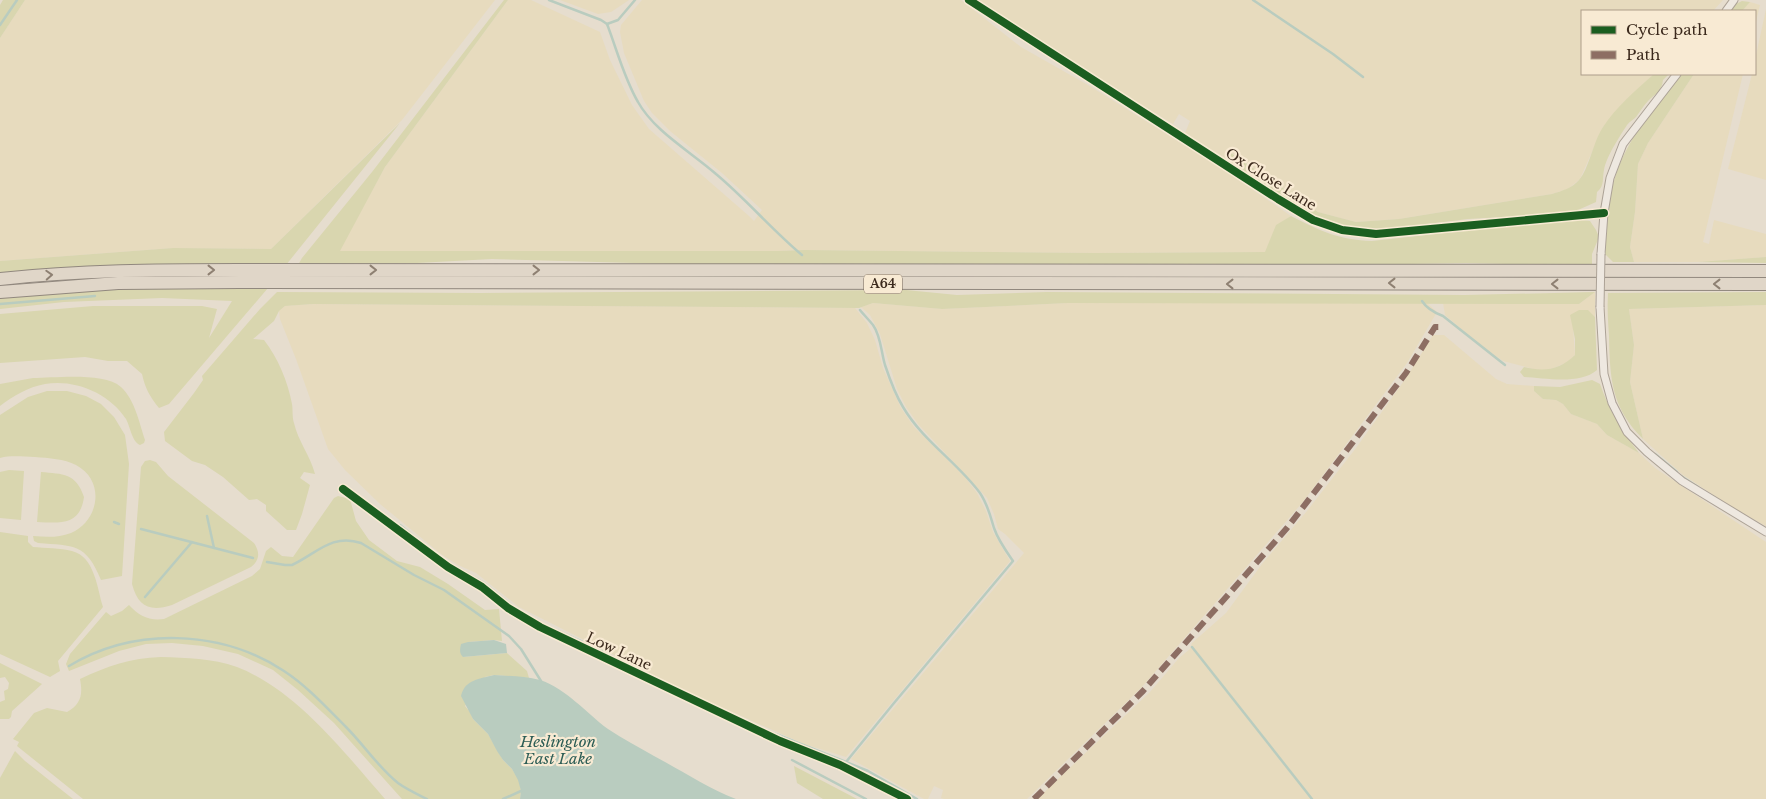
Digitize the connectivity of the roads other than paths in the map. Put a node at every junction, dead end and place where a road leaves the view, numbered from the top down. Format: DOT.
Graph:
graph roads {
  1 [pos="969,0"];
  2 [pos="1676,75"];
  3 [pos="1604,213"];
  4 [pos="1766,271"];
  5 [pos="0,279"];
  6 [pos="1766,284"];
  7 [pos="0,292"];
  8 [pos="343,488"];
  9 [pos="1766,532"];
  10 [pos="907,799"];
  1 -- 3 [label="street, Ox Close Lane"];
  2 -- 3 [label="street"];
  3 -- 9 [label="street, bridge"];
  5 -- 4 [label="highway, A64, one-way"];
  6 -- 7 [label="highway, A64, one-way"];
  8 -- 10 [label="street, Low Lane"];
}
